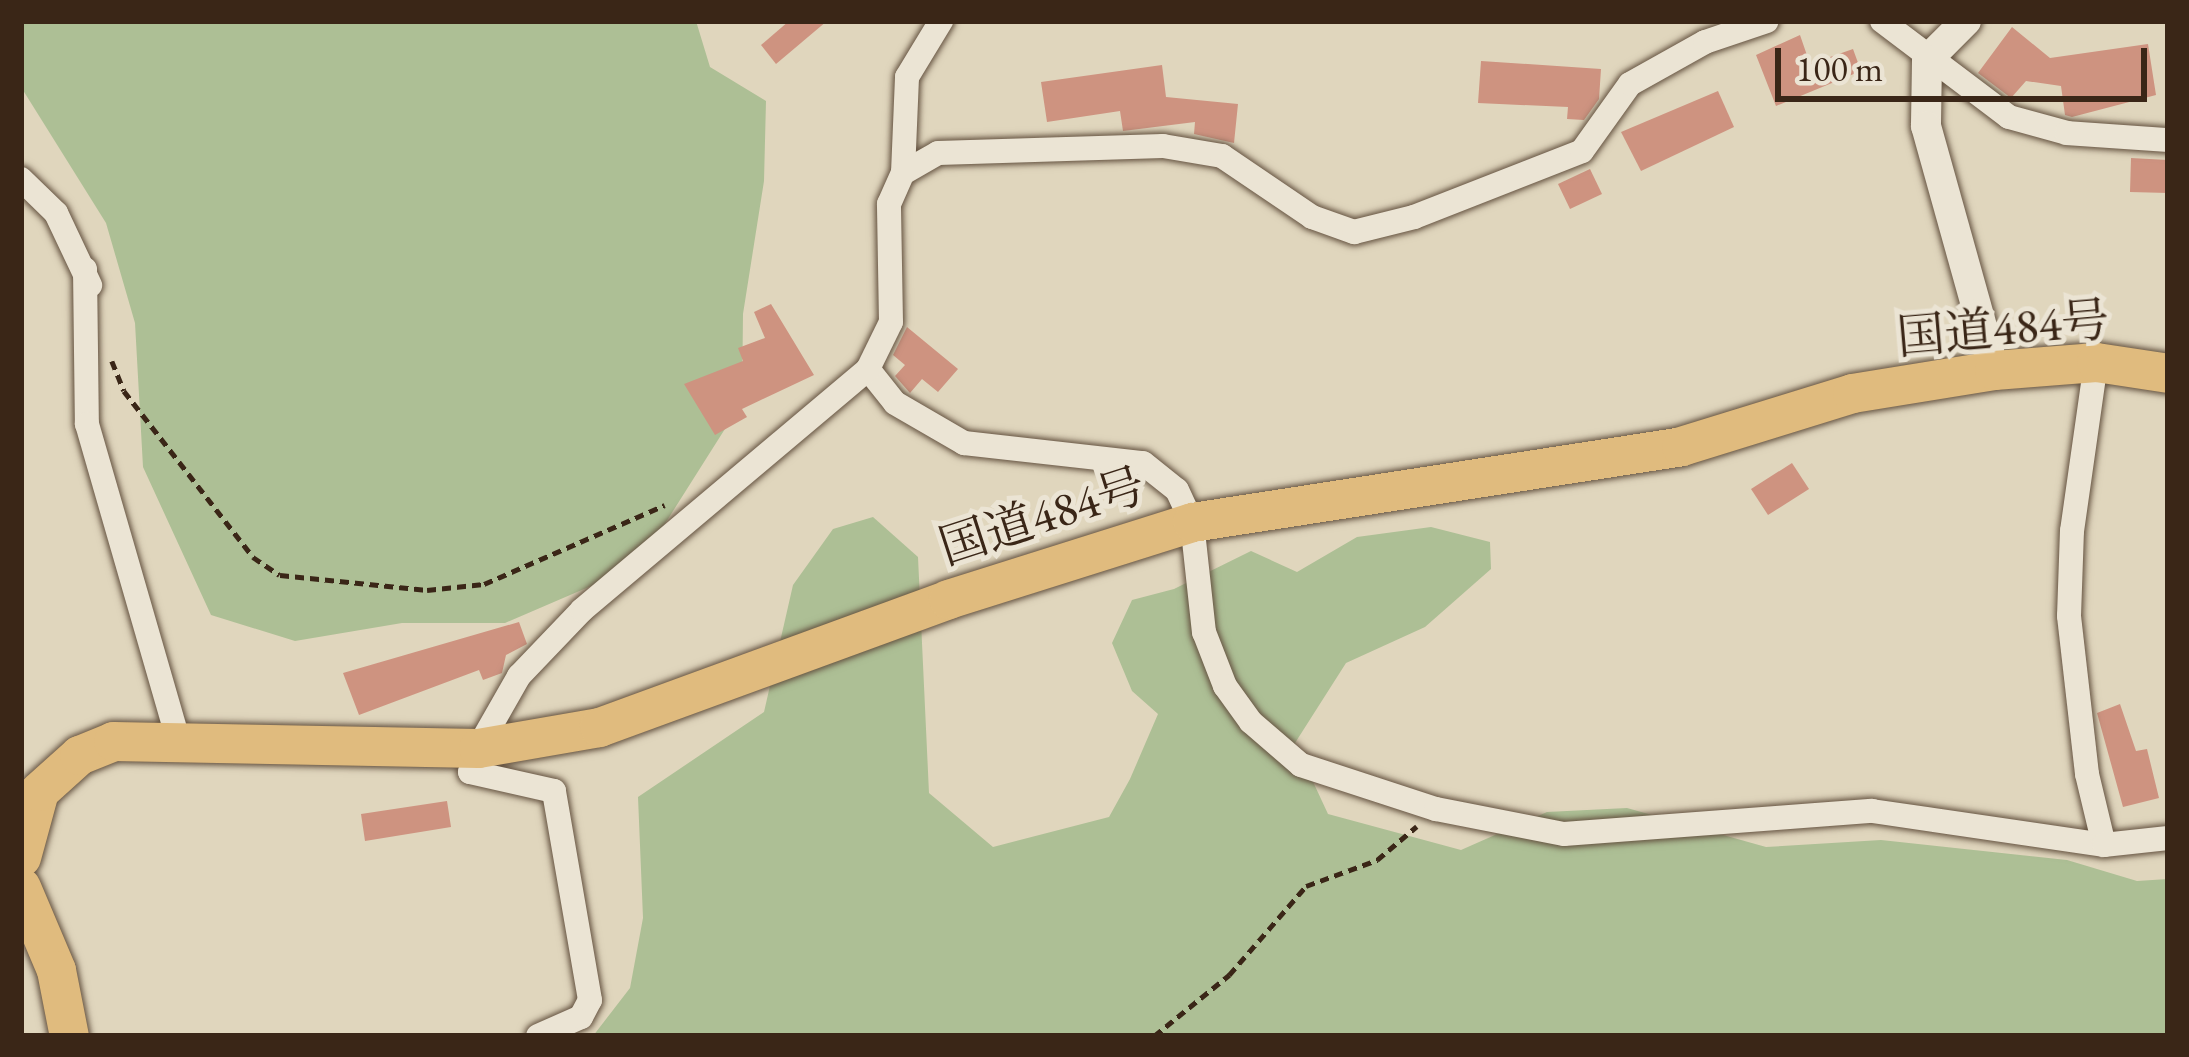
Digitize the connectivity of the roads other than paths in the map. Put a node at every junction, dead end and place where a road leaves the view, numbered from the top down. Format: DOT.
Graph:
graph roads {
  1 [pos="941,21"];
  2 [pos="1767,21"];
  3 [pos="1882,21"];
  4 [pos="1966,21"];
  5 [pos="1927,60"];
  6 [pos="2168,140"];
  7 [pos="903,173"];
  8 [pos="21,179"];
  9 [pos="85,269"];
  10 [pos="99,316"];
  11 [pos="2096,362"];
  12 [pos="868,369"];
  13 [pos="1994,370"];
  14 [pos="2168,373"];
  15 [pos="1192,522"];
  16 [pos="178,739"];
  17 [pos="478,748"];
  18 [pos="2168,838"];
  19 [pos="2104,845"];
  20 [pos="21,857"];
  21 [pos="21,887"];
  22 [pos="69,1036"];
  23 [pos="538,1036"];
  1 -- 7 [label="street"];
  2 -- 7 [label="street"];
  3 -- 5 [label="street"];
  4 -- 5 [label="street"];
  5 -- 6 [label="street"];
  5 -- 13 [label="street"];
  7 -- 12 [label="street"];
  8 -- 9 [label="street"];
  9 -- 10 [label="street"];
  9 -- 16 [label="street"];
  11 -- 13 [label="highway, 国道484号"];
  11 -- 14 [label="highway, 国道484号"];
  11 -- 19 [label="street"];
  12 -- 15 [label="street"];
  12 -- 17 [label="street"];
  13 -- 15 [label="highway, 国道484号"];
  15 -- 17 [label="highway, 国道484号"];
  15 -- 19 [label="street"];
  16 -- 17 [label="highway, 国道484号"];
  16 -- 20 [label="highway, 国道484号"];
  17 -- 23 [label="street"];
  18 -- 19 [label="street"];
  21 -- 22 [label="highway"];
}
